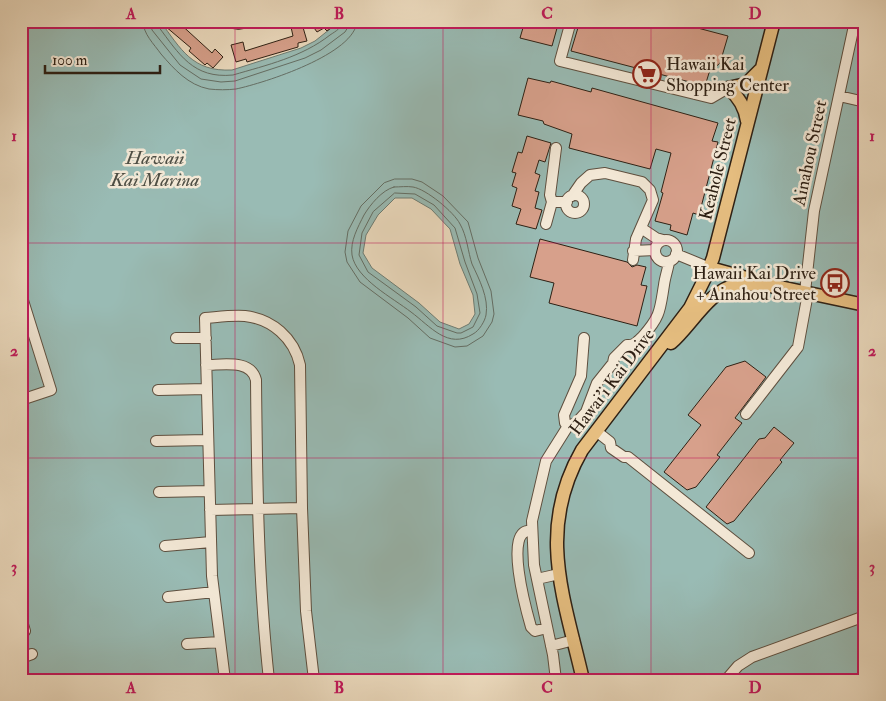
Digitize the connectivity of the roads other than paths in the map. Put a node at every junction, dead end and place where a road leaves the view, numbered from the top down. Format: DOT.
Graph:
graph roads {
  1 [pos="224,21"];
  2 [pos="253,21"];
  3 [pos="571,21"];
  4 [pos="774,21"];
  5 [pos="855,21"];
  6 [pos="761,68"];
  7 [pos="728,88"];
  8 [pos="839,96"];
  9 [pos="865,102"];
  10 [pos="747,124"];
  11 [pos="556,148"];
  12 [pos="552,202"];
  13 [pos="546,224"];
  14 [pos="641,228"];
  15 [pos="663,240"];
  16 [pos="655,250"];
  17 [pos="668,259"];
  18 [pos="710,268"];
  19 [pos="780,287"];
  20 [pos="806,293"];
  21 [pos="21,294"];
  22 [pos="865,305"];
  23 [pos="176,338"];
  24 [pos="206,338"];
  25 [pos="584,338"];
  26 [pos="650,360"];
  27 [pos="206,365"];
  28 [pos="578,384"];
  29 [pos="595,388"];
  30 [pos="207,389"];
  31 [pos="158,390"];
  32 [pos="21,400"];
  33 [pos="746,414"];
  34 [pos="568,426"];
  35 [pos="596,431"];
  36 [pos="208,440"];
  37 [pos="156,441"];
  38 [pos="209,491"];
  39 [pos="158,492"];
  40 [pos="302,508"];
  41 [pos="257,509"];
  42 [pos="210,510"];
  43 [pos="532,531"];
  44 [pos="211,542"];
  45 [pos="165,546"];
  46 [pos="749,553"];
  47 [pos="559,574"];
  48 [pos="537,579"];
  49 [pos="214,592"];
  50 [pos="168,596"];
  51 [pos="865,616"];
  52 [pos="21,618"];
  53 [pos="547,628"];
  54 [pos="21,636"];
  55 [pos="574,640"];
  56 [pos="220,642"];
  57 [pos="187,644"];
  58 [pos="551,646"];
  59 [pos="32,654"];
  60 [pos="21,658"];
  61 [pos="225,680"];
  62 [pos="270,680"];
  63 [pos="314,680"];
  64 [pos="556,680"];
  65 [pos="583,680"];
  66 [pos="726,680"];
  1 -- 2 [label="street"];
  3 -- 7 [label="street"];
  4 -- 6 [label="main road, Keahole Street"];
  5 -- 8 [label="street, Ainahou Street"];
  6 -- 7 [label="main road"];
  6 -- 10 [label="main road, Keahole Street"];
  7 -- 10 [label="main road"];
  8 -- 9 [label="street"];
  8 -- 20 [label="street, Ainahou Street"];
  10 -- 18 [label="main road, Keahole Street"];
  11 -- 12 [label="street"];
  12 -- 13 [label="street"];
  12 -- 14 [label="street"];
  14 -- 15 [label="street"];
  14 -- 16 [label="street"];
  15 -- 16 [label="street"];
  15 -- 17 [label="street"];
  16 -- 17 [label="street"];
  17 -- 18 [label="street"];
  17 -- 29 [label="street"];
  18 -- 19 [label="main road"];
  18 -- 26 [label="main road, Hawai’i Kai Drive"];
  19 -- 20 [label="main road"];
  19 -- 26 [label="main road"];
  20 -- 22 [label="main road"];
  20 -- 33 [label="street, Ainahou Street"];
  21 -- 32 [label="street"];
  23 -- 24 [label="street"];
  24 -- 27 [label="street"];
  24 -- 40 [label="street"];
  25 -- 28 [label="street"];
  26 -- 35 [label="main road, Hawai’i Kai Drive"];
  27 -- 30 [label="street"];
  27 -- 41 [label="street"];
  28 -- 29 [label="street"];
  28 -- 34 [label="street"];
  29 -- 34 [label="street"];
  30 -- 31 [label="street"];
  30 -- 36 [label="street"];
  34 -- 43 [label="street"];
  35 -- 46 [label="street"];
  35 -- 47 [label="main road, Hawai’i Kai Drive"];
  36 -- 37 [label="street"];
  36 -- 38 [label="street"];
  38 -- 39 [label="street"];
  38 -- 42 [label="street"];
  40 -- 41 [label="street"];
  40 -- 63 [label="street"];
  41 -- 42 [label="street"];
  41 -- 62 [label="street"];
  42 -- 44 [label="street"];
  43 -- 48 [label="street"];
  43 -- 53 [label="street"];
  44 -- 45 [label="street"];
  44 -- 49 [label="street"];
  47 -- 48 [label="street"];
  47 -- 55 [label="main road, Hawai’i Kai Drive"];
  48 -- 53 [label="street"];
  49 -- 50 [label="street"];
  49 -- 56 [label="street"];
  51 -- 66 [label="street"];
  52 -- 54 [label="street"];
  53 -- 58 [label="street"];
  55 -- 58 [label="street"];
  55 -- 65 [label="main road, Hawai’i Kai Drive"];
  56 -- 57 [label="street"];
  56 -- 61 [label="street"];
  58 -- 64 [label="street"];
  59 -- 60 [label="street"];
}
